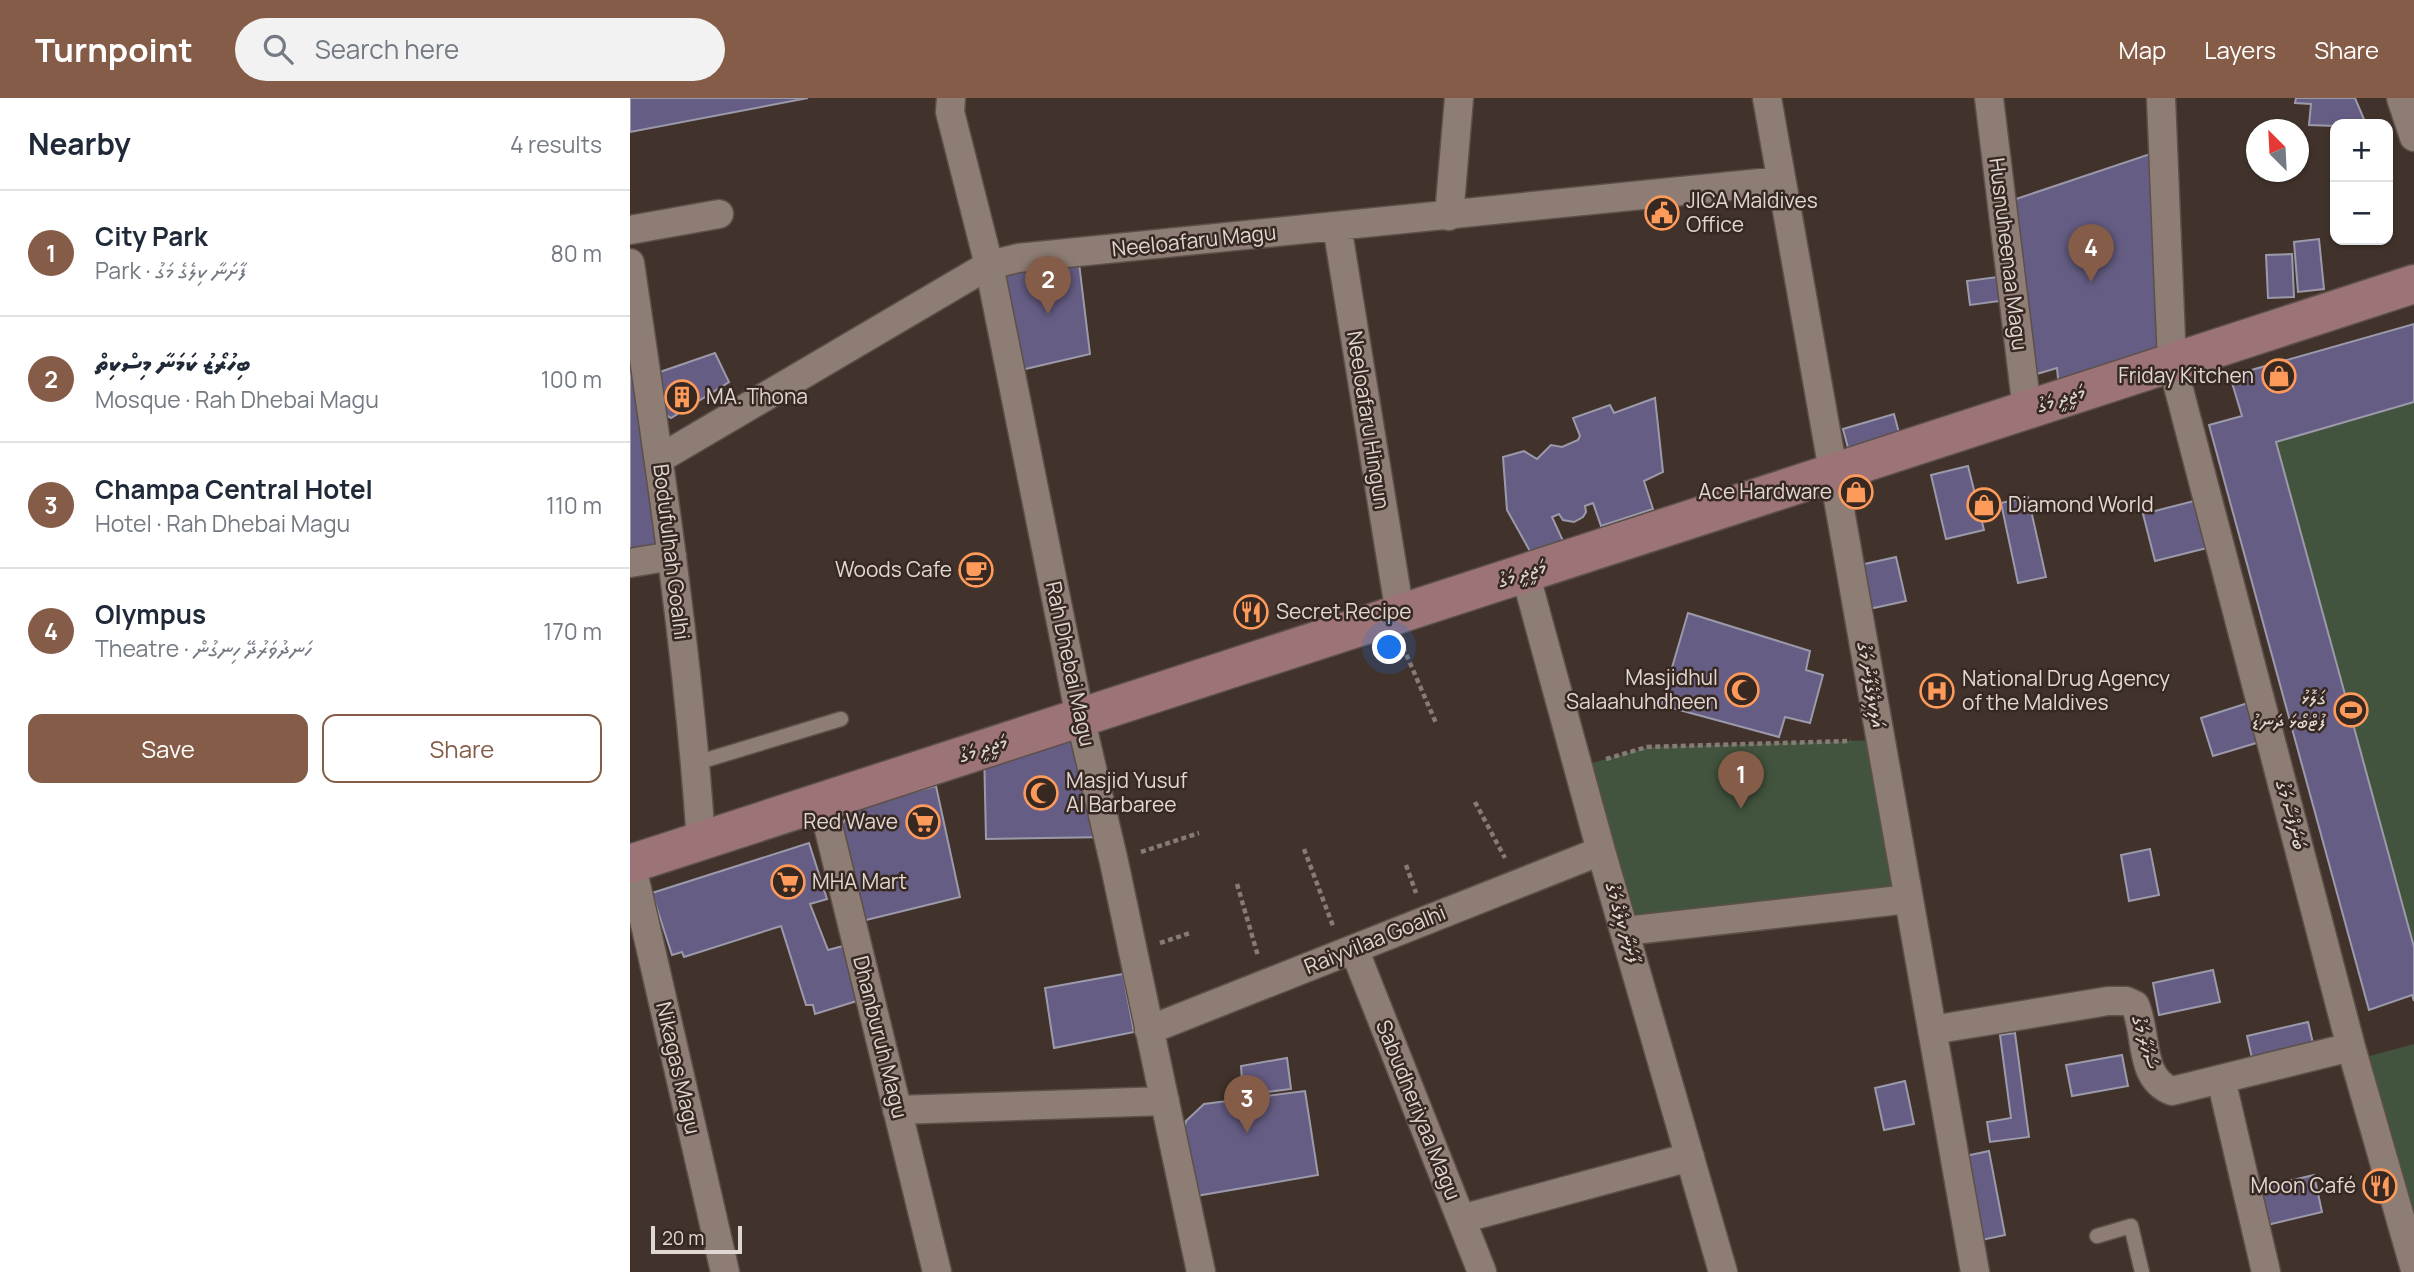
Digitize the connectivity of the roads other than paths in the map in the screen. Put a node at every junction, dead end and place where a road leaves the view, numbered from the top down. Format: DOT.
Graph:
graph roads {
  1 [pos="951,98"];
  2 [pos="1459,98"];
  3 [pos="1767,98"];
  4 [pos="1989,98"];
  5 [pos="2161,98"];
  6 [pos="2401,98"];
  7 [pos="2414,137"];
  8 [pos="1781,181"];
  9 [pos="719,214"];
  10 [pos="1449,216"];
  11 [pos="1337,226"];
  12 [pos="630,230"];
  13 [pos="630,263"];
  14 [pos="989,265"];
  15 [pos="2414,284"];
  16 [pos="2172,363"];
  17 [pos="2027,410"];
  18 [pos="659,459"];
  19 [pos="1833,473"];
  20 [pos="673,556"];
  21 [pos="630,563"];
  22 [pos="1525,573"];
  23 [pos="1395,615"];
  24 [pos="1080,717"];
  25 [pos="841,719"];
  26 [pos="696,762"];
  27 [pos="822,801"];
  28 [pos="701,841"];
  29 [pos="1601,851"];
  30 [pos="630,864"];
  31 [pos="1909,900"];
  32 [pos="1625,931"];
  33 [pos="1349,951"];
  34 [pos="1149,1030"];
  35 [pos="1932,1030"];
  36 [pos="2351,1047"];
  37 [pos="2221,1079"];
  38 [pos="1164,1101"];
  39 [pos="897,1110"];
  40 [pos="1690,1157"];
  41 [pos="1461,1219"];
  42 [pos="2097,1236"];
  43 [pos="2414,1266"];
  44 [pos="725,1272"];
  45 [pos="937,1272"];
  46 [pos="1201,1272"];
  47 [pos="1482,1272"];
  48 [pos="1723,1272"];
  49 [pos="1975,1272"];
  50 [pos="2143,1272"];
  51 [pos="2266,1272"];
  1 -- 14 [label="street, Rah Dhebai Magu"];
  2 -- 10 [label="street"];
  3 -- 8 [label="street, އަލިކިލެގެފާނު މަގު"];
  4 -- 17 [label="street, Husnuheenaa Magu"];
  5 -- 16 [label="street, ބަނަފްސާ މަގު"];
  6 -- 7 [label="street"];
  8 -- 10 [label="street, Neeloafaru Magu"];
  8 -- 19 [label="street, އަލިކިލެގެފާނު މަގު"];
  9 -- 12 [label="street"];
  10 -- 11 [label="street, Neeloafaru Magu"];
  11 -- 14 [label="street, Neeloafaru Magu"];
  11 -- 23 [label="street, Neeloafaru Hingun"];
  13 -- 18 [label="street, Bodufulhah Goalhi"];
  14 -- 18 [label="street, Neeloafaru Magu"];
  14 -- 24 [label="street, Rah Dhebai Magu"];
  15 -- 16 [label="street, މަޖީދީ މަގު"];
  16 -- 17 [label="street, މަޖީދީ މަގު"];
  16 -- 36 [label="street, ބަނަފްސާ މަގު"];
  17 -- 19 [label="street, މަޖީދީ މަގު"];
  18 -- 20 [label="street, Bodufulhah Goalhi"];
  19 -- 22 [label="street, މަޖީދީ މަގު"];
  19 -- 31 [label="street, އަލިކިލެގެފާނު މަގު"];
  20 -- 21 [label="street"];
  20 -- 26 [label="street, Bodufulhah Goalhi"];
  22 -- 23 [label="street, މަޖީދީ މަގު"];
  22 -- 29 [label="street, ފާށަނާ ކިލެގެ މަގު"];
  23 -- 24 [label="street, މަޖީދީ މަގު"];
  24 -- 27 [label="street, މަޖީދީ މަގު"];
  24 -- 34 [label="street, Rah Dhebai Magu"];
  25 -- 26 [label="lane"];
  26 -- 28 [label="street, Bodufulhah Goalhi"];
  27 -- 28 [label="street, މަޖީދީ މަގު"];
  27 -- 39 [label="street, Dhanburuh Magu"];
  28 -- 30 [label="street, މަޖީދީ މަގު"];
  29 -- 32 [label="street, ފާށަނާ ކިލެގެ މަގު"];
  29 -- 33 [label="street, Raiyvilaa Goalhi"];
  30 -- 44 [label="street, Nikagas Magu"];
  31 -- 32 [label="street"];
  31 -- 35 [label="street, އަލިކިލެގެފާނު މަގު"];
  32 -- 40 [label="street, ފާށަނާ ކިލެގެ މަގު"];
  33 -- 34 [label="street, Raiyvilaa Goalhi"];
  33 -- 41 [label="street, Sabudheriyaa Magu"];
  34 -- 38 [label="street, Rah Dhebai Magu"];
  35 -- 37 [label="street, ސަހަރާ މަގު"];
  35 -- 49 [label="street, އަލިކިލެގެފާނު މަގު"];
  36 -- 37 [label="street, ސަހަރާ މަގު"];
  36 -- 43 [label="street, ބަނަފްސާ މަގު"];
  37 -- 51 [label="street"];
  38 -- 39 [label="street"];
  38 -- 46 [label="street, Rah Dhebai Magu"];
  39 -- 45 [label="street, Dhanburuh Magu"];
  40 -- 41 [label="street"];
  40 -- 48 [label="street, ފާށަނާ ކިލެގެ މަގު"];
  41 -- 47 [label="street, Sabudheriyaa Magu"];
  42 -- 50 [label="lane"];
}
